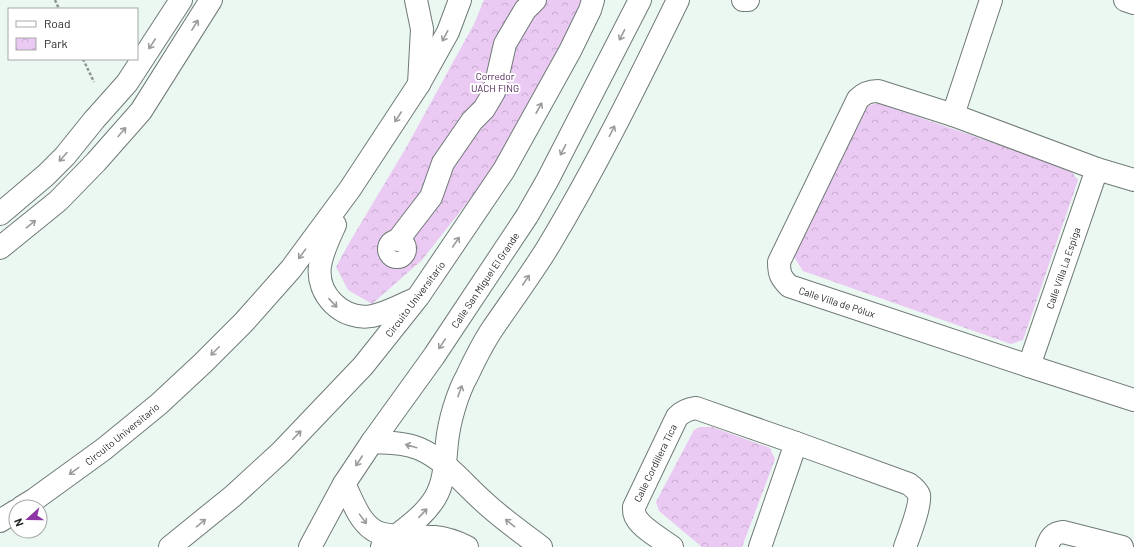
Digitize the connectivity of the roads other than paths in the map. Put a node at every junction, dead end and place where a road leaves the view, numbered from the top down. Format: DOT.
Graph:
graph roads {
  1 [pos="181,0"];
  2 [pos="211,0"];
  3 [pos="416,0"];
  4 [pos="460,0"];
  5 [pos="535,0"];
  6 [pos="640,0"];
  7 [pos="678,0"];
  8 [pos="743,0"];
  9 [pos="748,0"];
  10 [pos="991,0"];
  11 [pos="1125,0"];
  12 [pos="593,3"];
  13 [pos="1134,3"];
  14 [pos="419,84"];
  15 [pos="117,94"];
  16 [pos="141,111"];
  17 [pos="953,115"];
  18 [pos="83,133"];
  19 [pos="96,162"];
  20 [pos="1097,169"];
  21 [pos="1134,180"];
  22 [pos="350,189"];
  23 [pos="0,214"];
  24 [pos="398,240"];
  25 [pos="0,248"];
  26 [pos="418,297"];
  27 [pos="1029,366"];
  28 [pos="1134,400"];
  29 [pos="372,442"];
  30 [pos="796,443"];
  31 [pos="445,464"];
  32 [pos="344,484"];
  33 [pos="35,499"];
  34 [pos="389,541"];
  35 [pos="170,547"];
  36 [pos="310,547"];
  37 [pos="467,547"];
  38 [pos="541,547"];
  39 [pos="672,547"];
  40 [pos="760,547"];
  41 [pos="905,547"];
  42 [pos="1047,547"];
  43 [pos="1122,547"];
  1 -- 15 [label="street, one-way"];
  16 -- 2 [label="street, one-way"];
  3 -- 14 [label="street"];
  4 -- 14 [label="street, Circuito Universitario, one-way"];
  5 -- 24 [label="street"];
  6 -- 29 [label="street, Calle San Miguel El Grande, one-way"];
  31 -- 7 [label="street, one-way"];
  8 -- 9 [label="street"];
  10 -- 17 [label="street"];
  11 -- 13 [label="street"];
  26 -- 12 [label="street, Circuito Universitario, one-way"];
  14 -- 22 [label="street, Circuito Universitario, one-way"];
  15 -- 16 [label="street"];
  15 -- 18 [label="street"];
  19 -- 16 [label="street, one-way"];
  17 -- 20 [label="street, Calle Villa de Pólux"];
  17 -- 27 [label="street, Calle Villa de Pólux"];
  18 -- 19 [label="street"];
  18 -- 23 [label="street, one-way"];
  25 -- 19 [label="street, one-way"];
  20 -- 21 [label="street, Calle Villa de Pólux"];
  20 -- 27 [label="street, Calle Villa La Espiga"];
  22 -- 26 [label="street, one-way"];
  22 -- 33 [label="street, Circuito Universitario, one-way"];
  35 -- 26 [label="street, Circuito Universitario, one-way"];
  27 -- 28 [label="street, Calle Villa de Pólux"];
  31 -- 29 [label="street, one-way"];
  29 -- 32 [label="street, Calle San Miguel El Grande, one-way"];
  30 -- 39 [label="street, Calle Cordillera Tica"];
  30 -- 40 [label="street"];
  30 -- 41 [label="street, Calle Cordillera Tica"];
  34 -- 31 [label="street, one-way"];
  38 -- 31 [label="street, one-way"];
  32 -- 34 [label="street, one-way"];
  32 -- 36 [label="street, Calle San Miguel El Grande"];
  34 -- 37 [label="street"];
  42 -- 43 [label="street"];
}
